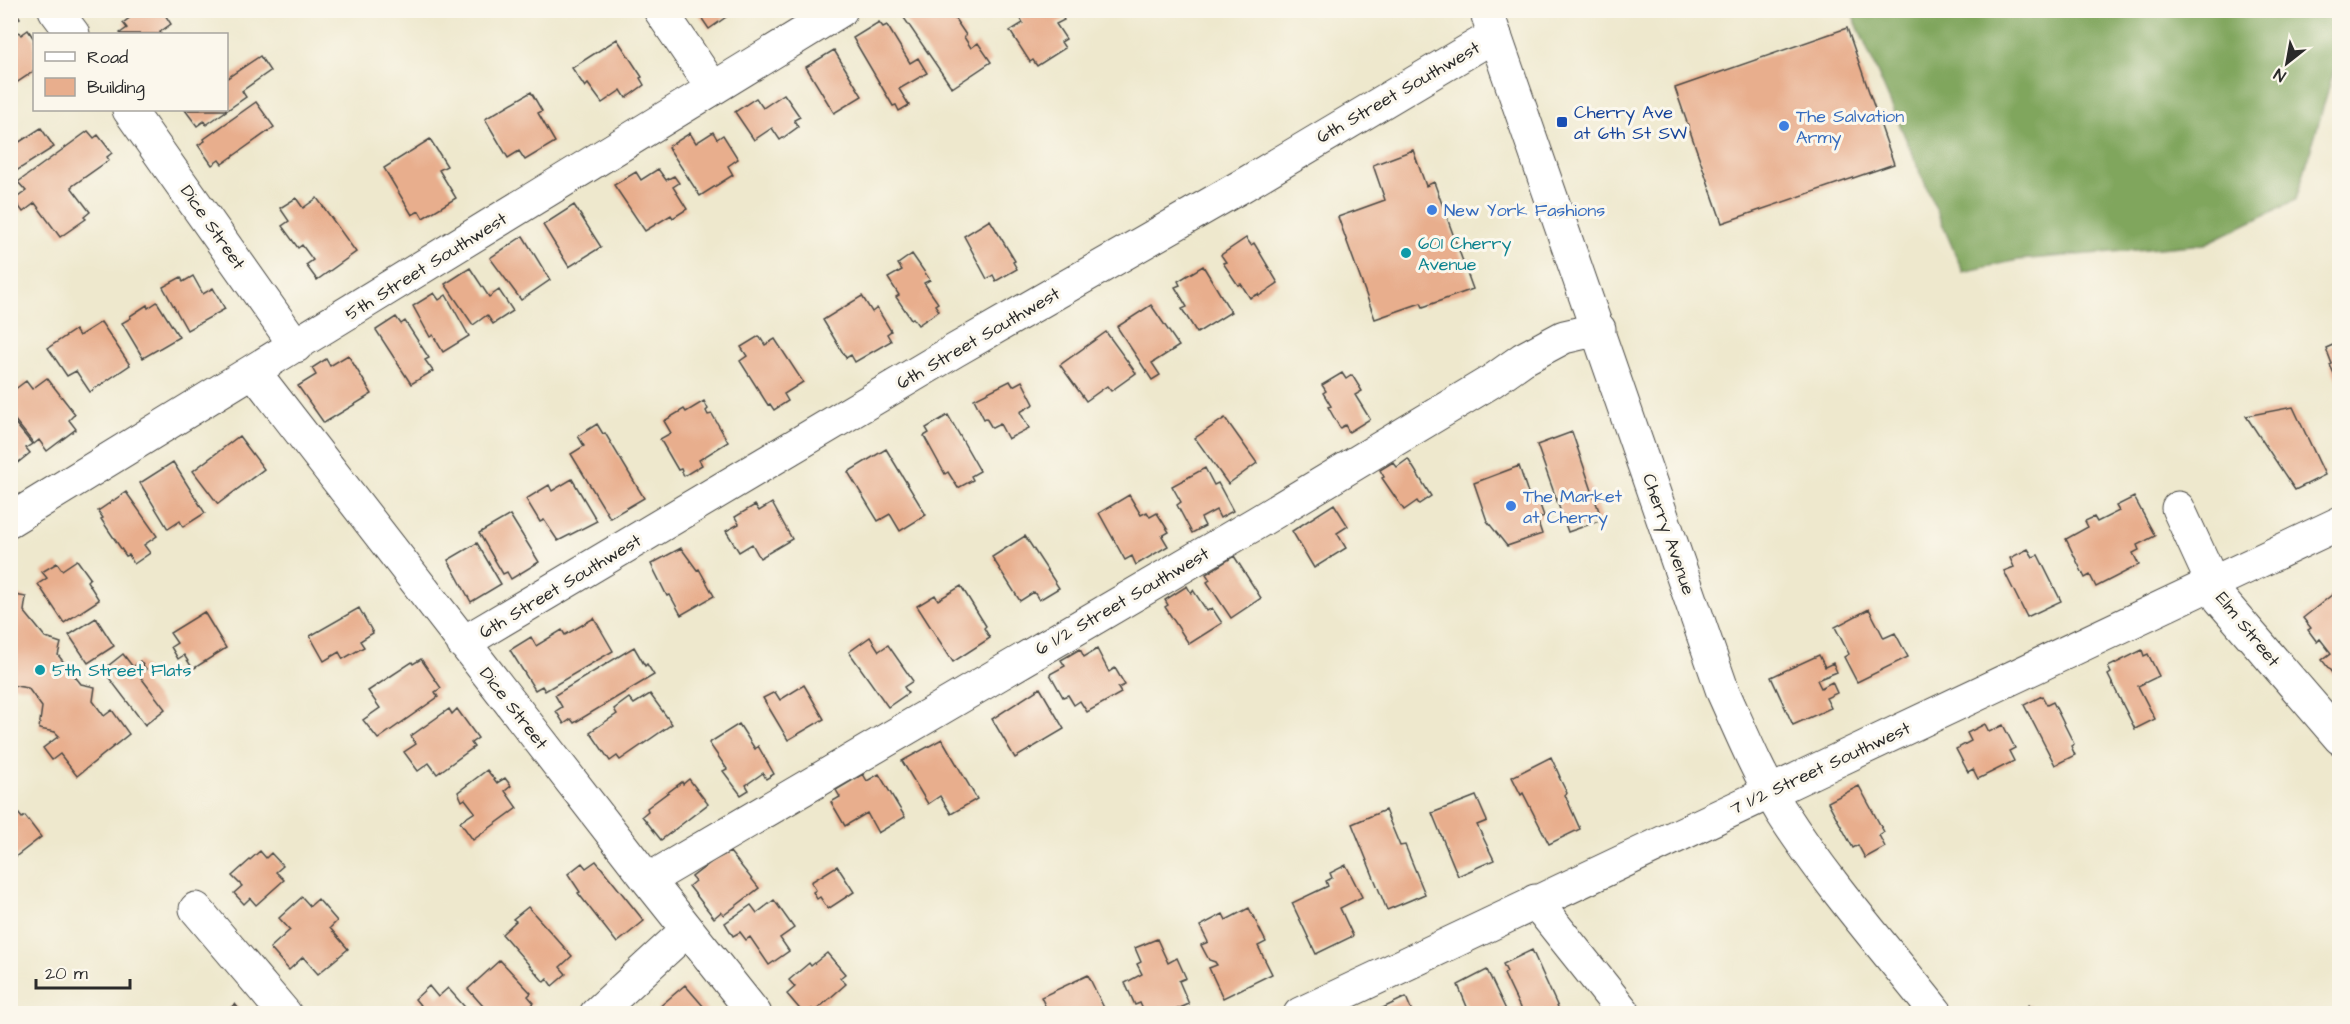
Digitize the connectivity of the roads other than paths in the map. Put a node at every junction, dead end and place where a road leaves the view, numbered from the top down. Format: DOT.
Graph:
graph roads {
  1 [pos="56,10"];
  2 [pos="660,10"];
  3 [pos="841,10"];
  4 [pos="1491,23"];
  5 [pos="72,33"];
  6 [pos="713,88"];
  7 [pos="130,111"];
  8 [pos="1599,329"];
  9 [pos="296,346"];
  10 [pos="254,372"];
  11 [pos="2178,508"];
  12 [pos="10,520"];
  13 [pos="2340,523"];
  14 [pos="2212,583"];
  15 [pos="463,643"];
  16 [pos="2340,738"];
  17 [pos="1770,791"];
  18 [pos="648,880"];
  19 [pos="1535,902"];
  20 [pos="196,909"];
  21 [pos="687,930"];
  22 [pos="285,1014"];
  23 [pos="596,1014"];
  24 [pos="755,1014"];
  25 [pos="1300,1014"];
  26 [pos="1625,1014"];
  27 [pos="1937,1014"];
  1 -- 5 [label="street"];
  2 -- 6 [label="street"];
  3 -- 6 [label="street, 5th Street Southwest"];
  4 -- 8 [label="street, Cherry Avenue"];
  4 -- 15 [label="street, 6th Street Southwest"];
  6 -- 9 [label="street, 5th Street Southwest"];
  7 -- 9 [label="street, Dice Street"];
  8 -- 17 [label="street, Cherry Avenue"];
  8 -- 18 [label="street, 6 1/2 Street Southwest"];
  9 -- 10 [label="street, 5th Street Southwest"];
  10 -- 12 [label="street, 5th Street Southwest"];
  10 -- 15 [label="street, Dice Street"];
  11 -- 14 [label="street, Elm Street"];
  13 -- 14 [label="street, 7 1/2 Street Southwest"];
  14 -- 16 [label="street, Elm Street"];
  14 -- 17 [label="street, 7 1/2 Street Southwest"];
  15 -- 18 [label="street, Dice Street"];
  17 -- 19 [label="street, 7 1/2 Street Southwest"];
  17 -- 27 [label="street, Cherry Avenue"];
  18 -- 21 [label="street, Dice Street"];
  19 -- 25 [label="street, 7 1/2 Street Southwest"];
  19 -- 26 [label="street"];
  20 -- 22 [label="street"];
  21 -- 23 [label="street"];
  21 -- 24 [label="street, Dice Street"];
}
